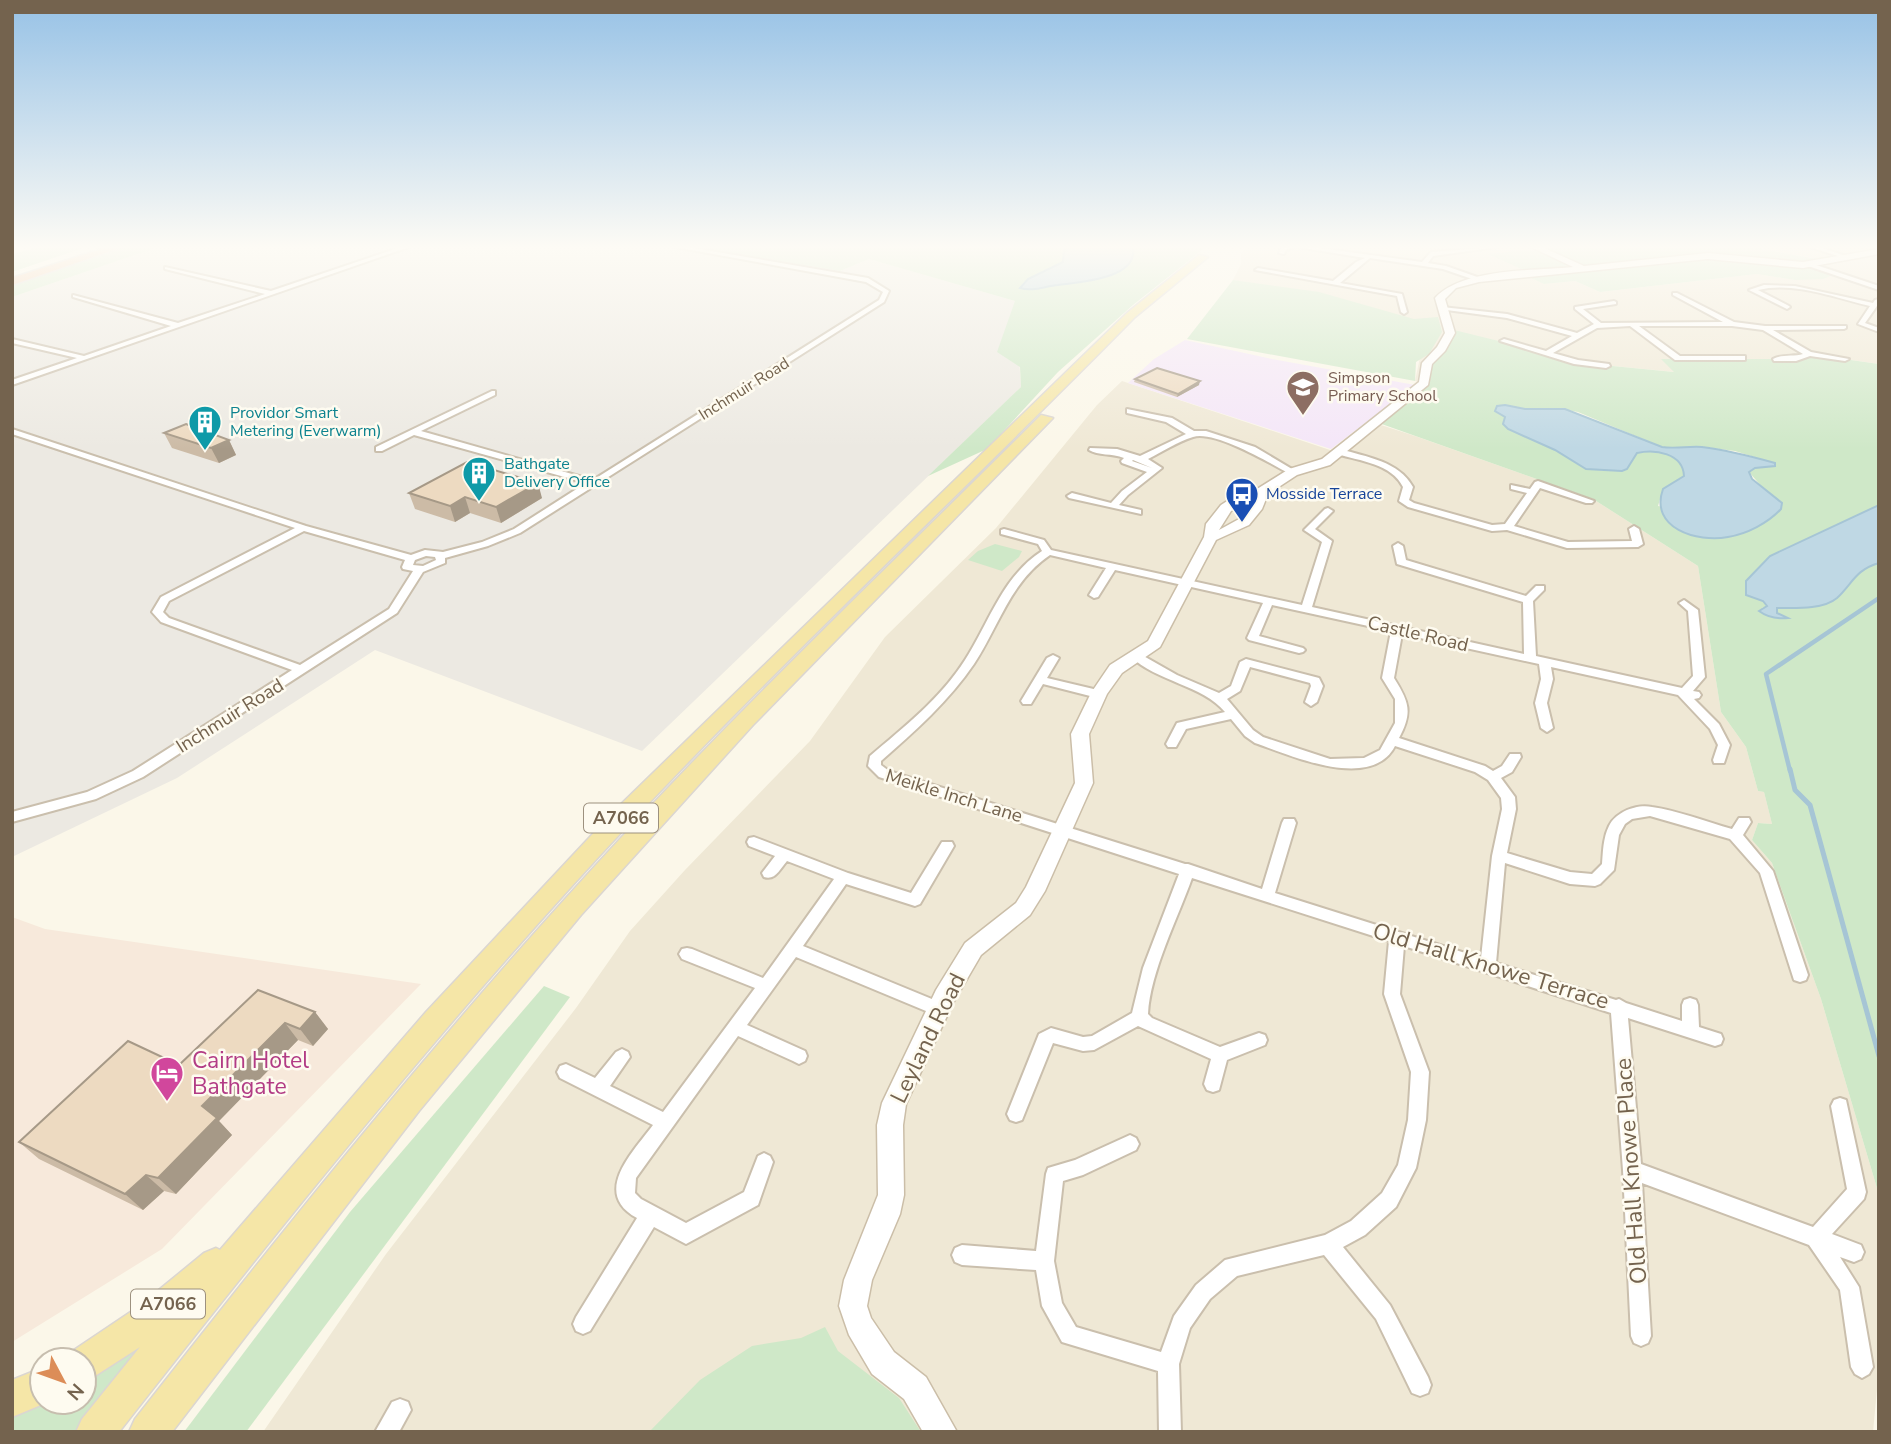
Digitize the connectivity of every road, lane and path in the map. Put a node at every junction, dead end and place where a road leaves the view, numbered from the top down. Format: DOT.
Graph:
graph roads {
  1 [pos="138,314"];
  2 [pos="210,314"];
  3 [pos="862,314"];
  4 [pos="1132,314"];
  5 [pos="1148,314"];
  6 [pos="1444,314"];
  7 [pos="1492,314"];
  8 [pos="1586,314"];
  9 [pos="1714,314"];
  10 [pos="1868,314"];
  11 [pos="1813,322"];
  12 [pos="1631,323"];
  13 [pos="1732,324"];
  14 [pos="1600,325"];
  15 [pos="177,326"];
  16 [pos="1825,327"];
  17 [pos="1844,327"];
  18 [pos="1765,328"];
  19 [pos="1879,330"];
  20 [pos="1578,335"];
  21 [pos="12,341"];
  22 [pos="1504,341"];
  23 [pos="1547,353"];
  24 [pos="1809,354"];
  25 [pos="85,358"];
  26 [pos="1678,358"];
  27 [pos="1742,358"];
  28 [pos="1661,359"];
  29 [pos="1777,359"];
  30 [pos="1845,359"];
  31 [pos="1606,366"];
  32 [pos="12,383"];
  33 [pos="492,393"];
  34 [pos="1159,404"];
  35 [pos="1130,411"];
  36 [pos="1146,415"];
  37 [pos="12,430"];
  38 [pos="414,432"];
  39 [pos="1192,434"];
  40 [pos="379,449"];
  41 [pos="1093,450"];
  42 [pos="1340,452"];
  43 [pos="1130,458"];
  44 [pos="1141,459"];
  45 [pos="1153,472"];
  46 [pos="1293,472"];
  47 [pos="595,483"];
  48 [pos="1514,487"];
  49 [pos="1262,492"];
  50 [pos="1532,492"];
  51 [pos="1072,496"];
  52 [pos="1589,502"];
  53 [pos="1113,506"];
  54 [pos="1328,511"];
  55 [pos="1138,512"];
  56 [pos="1508,527"];
  57 [pos="303,528"];
  58 [pos="1634,529"];
  59 [pos="1004,532"];
  60 [pos="1211,537"];
  61 [pos="1398,546"];
  62 [pos="1048,552"];
  63 [pos="441,556"];
  64 [pos="411,558"];
  65 [pos="1113,565"];
  66 [pos="419,570"];
  67 [pos="1186,581"];
  68 [pos="1540,588"];
  69 [pos="1094,595"];
  70 [pos="1269,600"];
  71 [pos="1528,600"];
  72 [pos="1684,603"];
  73 [pos="1306,608"];
  74 [pos="1397,629"];
  75 [pos="1298,650"];
  76 [pos="1136,656"];
  77 [pos="1053,658"];
  78 [pos="1530,659"];
  79 [pos="1545,663"];
  80 [pos="302,670"];
  81 [pos="1042,680"];
  82 [pos="1098,694"];
  83 [pos="1689,694"];
  84 [pos="1220,698"];
  85 [pos="1027,701"];
  86 [pos="1311,702"];
  87 [pos="1235,714"];
  88 [pos="1547,728"];
  89 [pos="1394,741"];
  90 [pos="1172,744"];
  91 [pos="1515,757"];
  92 [pos="1719,760"];
  93 [pos="1493,777"];
  94 [pos="12,817"];
  95 [pos="1289,823"];
  96 [pos="1065,830"];
  97 [pos="754,842"];
  98 [pos="947,846"];
  99 [pos="784,854"];
  100 [pos="1499,856"];
  101 [pos="1188,869"];
  102 [pos="769,873"];
  103 [pos="843,877"];
  104 [pos="1267,895"];
  105 [pos="1397,937"];
  106 [pos="793,949"];
  107 [pos="687,954"];
  108 [pos="1488,965"];
  109 [pos="1800,975"];
  110 [pos="766,986"];
  111 [pos="1690,1005"];
  112 [pos="1619,1006"];
  113 [pos="938,1009"];
  114 [pos="1140,1017"];
  115 [pos="735,1027"];
  116 [pos="1691,1030"];
  117 [pos="1715,1039"];
  118 [pos="1259,1040"];
  119 [pos="1220,1055"];
  120 [pos="799,1056"];
  121 [pos="622,1057"];
  122 [pos="566,1072"];
  123 [pos="1213,1084"];
  124 [pos="598,1088"];
  125 [pos="1840,1106"];
  126 [pos="1016,1115"];
  127 [pos="666,1123"];
  128 [pos="1130,1144"];
  129 [pos="764,1162"];
  130 [pos="1632,1170"];
  131 [pos="650,1215"];
  132 [pos="248,1238"];
  133 [pos="1816,1238"];
  134 [pos="1328,1244"];
  135 [pos="1854,1252"];
  136 [pos="962,1255"];
  137 [pos="1044,1261"];
  138 [pos="583,1324"];
  139 [pos="1641,1336"];
  140 [pos="98,1355"];
  141 [pos="1168,1364"];
  142 [pos="1862,1367"];
  143 [pos="1420,1385"];
  144 [pos="400,1410"];
  145 [pos="95,1432"];
  146 [pos="148,1432"];
  147 [pos="386,1432"];
  148 [pos="941,1432"];
  149 [pos="1170,1432"];
  1 -- 15 [label="street"];
  2 -- 15 [label="street"];
  3 -- 47 [label="street, Inchmuir Road"];
  4 -- 132 [label="main road, A7066"];
  5 -- 146 [label="main road, A7066"];
  6 -- 42 [label="street, Leyland Road"];
  7 -- 20 [label="street"];
  8 -- 14 [label="street"];
  9 -- 13 [label="street"];
  10 -- 19 [label="street"];
  11 -- 16 [label="street"];
  12 -- 13 [label="street"];
  12 -- 14 [label="street"];
  12 -- 26 [label="street"];
  13 -- 18 [label="street"];
  14 -- 20 [label="street"];
  15 -- 25 [label="street"];
  16 -- 17 [label="street"];
  16 -- 18 [label="street"];
  18 -- 24 [label="street"];
  20 -- 23 [label="street"];
  21 -- 25 [label="street"];
  22 -- 23 [label="street"];
  23 -- 31 [label="street"];
  24 -- 29 [label="street"];
  24 -- 30 [label="street"];
  25 -- 32 [label="street"];
  26 -- 27 [label="street"];
  26 -- 28 [label="street"];
  33 -- 38 [label="street"];
  34 -- 36 [label="street"];
  35 -- 36 [label="street"];
  36 -- 39 [label="street"];
  37 -- 57 [label="street, Inchmuir Road"];
  38 -- 40 [label="street"];
  38 -- 47 [label="street"];
  39 -- 44 [label="street"];
  39 -- 46 [label="street"];
  41 -- 43 [label="street"];
  42 -- 46 [label="street, Leyland Road"];
  42 -- 56 [label="street"];
  43 -- 44 [label="street"];
  43 -- 45 [label="street"];
  44 -- 45 [label="street"];
  45 -- 53 [label="street"];
  46 -- 49 [label="street, Leyland Road"];
  47 -- 63 [label="street, Inchmuir Road"];
  48 -- 50 [label="street"];
  49 -- 60 [label="street, Leyland Road"];
  49 -- 60 [label="street, Leyland Road"];
  50 -- 52 [label="street"];
  50 -- 56 [label="street"];
  51 -- 53 [label="street"];
  53 -- 55 [label="street"];
  54 -- 73 [label="street"];
  56 -- 58 [label="street"];
  57 -- 64 [label="street, Inchmuir Road"];
  57 -- 80 [label="street"];
  59 -- 62 [label="street"];
  60 -- 67 [label="street, Leyland Road"];
  61 -- 71 [label="street"];
  62 -- 65 [label="street"];
  62 -- 96 [label="street, Meikle Inch Lane"];
  63 -- 64 [label="street, Inchmuir Road"];
  63 -- 66 [label="street, Inchmuir Road"];
  64 -- 66 [label="street"];
  65 -- 67 [label="street"];
  65 -- 69 [label="street"];
  66 -- 80 [label="street, Inchmuir Road"];
  67 -- 70 [label="street, Castle Road"];
  67 -- 76 [label="street, Leyland Road"];
  68 -- 71 [label="street"];
  70 -- 73 [label="street, Castle Road"];
  70 -- 75 [label="street"];
  71 -- 78 [label="street"];
  72 -- 83 [label="street"];
  73 -- 74 [label="street, Castle Road"];
  74 -- 78 [label="street, Castle Road"];
  74 -- 89 [label="street"];
  76 -- 82 [label="street, Leyland Road"];
  76 -- 84 [label="street"];
  77 -- 81 [label="street"];
  78 -- 79 [label="street, Castle Road"];
  79 -- 83 [label="street, Castle Road"];
  79 -- 88 [label="street"];
  80 -- 94 [label="street, Inchmuir Road"];
  81 -- 82 [label="street"];
  81 -- 85 [label="street"];
  82 -- 96 [label="street, Leyland Road"];
  83 -- 92 [label="street"];
  84 -- 86 [label="street"];
  84 -- 87 [label="street"];
  87 -- 89 [label="street"];
  87 -- 90 [label="street"];
  89 -- 93 [label="street"];
  91 -- 93 [label="street"];
  93 -- 100 [label="street"];
  95 -- 104 [label="street"];
  96 -- 101 [label="street, Old Hall Knowe Terrace"];
  96 -- 113 [label="street, Leyland Road"];
  97 -- 99 [label="street"];
  98 -- 103 [label="street"];
  99 -- 102 [label="street"];
  99 -- 103 [label="street"];
  100 -- 108 [label="street"];
  100 -- 109 [label="street"];
  101 -- 104 [label="street, Old Hall Knowe Terrace"];
  101 -- 114 [label="street"];
  103 -- 106 [label="street"];
  104 -- 105 [label="street, Old Hall Knowe Terrace"];
  105 -- 108 [label="street, Old Hall Knowe Terrace"];
  105 -- 134 [label="street"];
  106 -- 110 [label="street"];
  106 -- 113 [label="street"];
  107 -- 110 [label="street"];
  108 -- 112 [label="street, Old Hall Knowe Terrace"];
  110 -- 115 [label="street"];
  111 -- 116 [label="street"];
  112 -- 116 [label="street, Old Hall Knowe Terrace"];
  112 -- 130 [label="street, Old Hall Knowe Place"];
  113 -- 148 [label="street, Leyland Road"];
  114 -- 119 [label="street"];
  114 -- 126 [label="street"];
  115 -- 120 [label="street"];
  115 -- 127 [label="street"];
  116 -- 117 [label="street, Old Hall Knowe Terrace"];
  118 -- 119 [label="street"];
  119 -- 123 [label="street"];
  121 -- 124 [label="street"];
  122 -- 124 [label="street"];
  124 -- 127 [label="street"];
  125 -- 133 [label="street"];
  127 -- 131 [label="street"];
  128 -- 137 [label="street"];
  129 -- 131 [label="street"];
  130 -- 133 [label="street"];
  130 -- 139 [label="street, Old Hall Knowe Place"];
  131 -- 138 [label="street"];
  132 -- 140 [label="main road, A7066"];
  132 -- 145 [label="main road, A7066"];
  133 -- 135 [label="street"];
  133 -- 142 [label="street"];
  134 -- 141 [label="street"];
  134 -- 143 [label="street"];
  136 -- 137 [label="street"];
  137 -- 141 [label="street"];
  141 -- 149 [label="street"];
  144 -- 147 [label="street"];
}
